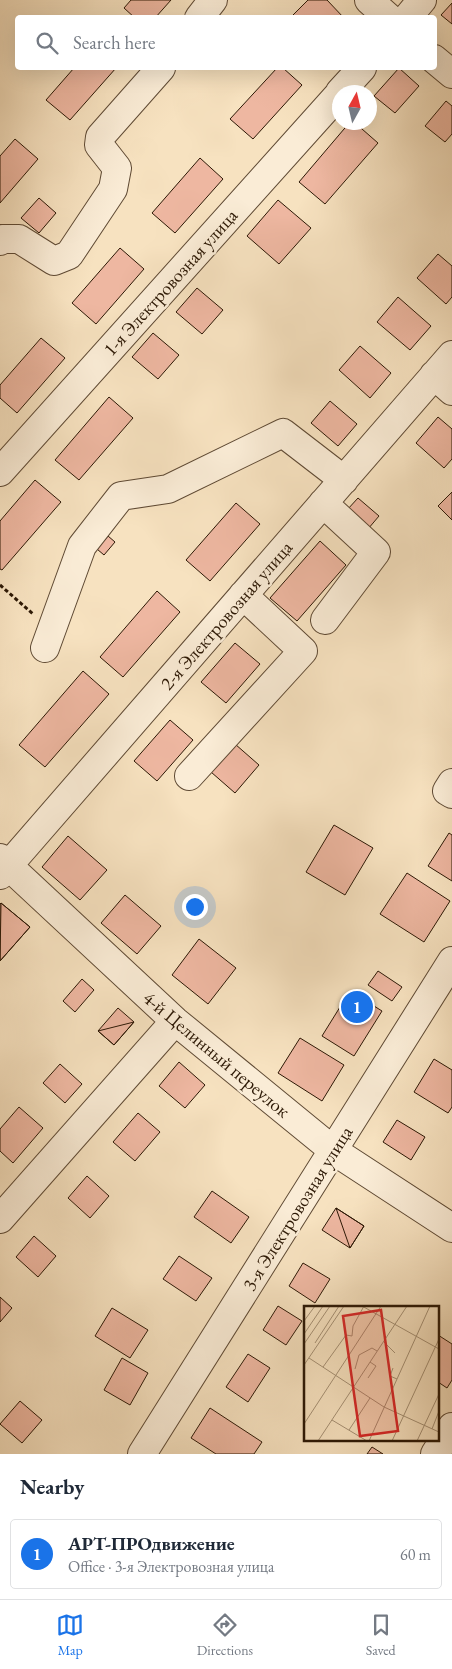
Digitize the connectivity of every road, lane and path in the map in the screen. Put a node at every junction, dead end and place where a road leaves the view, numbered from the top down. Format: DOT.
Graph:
graph roads {
  1 [pos="213,0"];
  2 [pos="369,0"];
  3 [pos="422,0"];
  4 [pos="201,15"];
  5 [pos="386,15"];
  6 [pos="410,15"];
  7 [pos="437,61"];
  8 [pos="159,70"];
  9 [pos="360,70"];
  10 [pos="452,74"];
  11 [pos="347,85"];
  12 [pos="332,102"];
  13 [pos="0,241"];
  14 [pos="452,355"];
  15 [pos="443,383"];
  16 [pos="0,472"];
  17 [pos="344,480"];
  18 [pos="323,503"];
  19 [pos="0,585"];
  20 [pos="243,595"];
  21 [pos="325,620"];
  22 [pos="48,639"];
  23 [pos="189,776"];
  24 [pos="452,783"];
  25 [pos="452,794"];
  26 [pos="3,866"];
  27 [pos="452,961"];
  28 [pos="175,1021"];
  29 [pos="334,1151"];
  30 [pos="0,1219"];
  31 [pos="452,1228"];
  32 [pos="452,1427"];
  33 [pos="142,1454"];
  34 [pos="435,1454"];
  1 -- 4 [label="street"];
  2 -- 5 [label="street"];
  3 -- 6 [label="street"];
  7 -- 10 [label="street"];
  8 -- 13 [label="street"];
  9 -- 11 [label="street, 1-я Электровозная улица"];
  12 -- 16 [label="street, 1-я Электровозная улица"];
  14 -- 15 [label="street, 2-я Электровозная улица"];
  15 -- 17 [label="street, 2-я Электровозная улица"];
  17 -- 18 [label="street, 2-я Электровозная улица"];
  17 -- 22 [label="street"];
  18 -- 20 [label="street, 2-я Электровозная улица"];
  18 -- 21 [label="street"];
  19 -- 22 [label="path"];
  20 -- 23 [label="street"];
  20 -- 26 [label="street, 2-я Электровозная улица"];
  24 -- 25 [label="street"];
  26 -- 28 [label="street, 4-й Целинный переулок"];
  27 -- 29 [label="street, 3-я Электровозная улица"];
  28 -- 29 [label="street, 4-й Целинный переулок"];
  28 -- 30 [label="street"];
  29 -- 31 [label="street, 4-й Целинный переулок"];
  29 -- 33 [label="street, 3-я Электровозная улица"];
  32 -- 34 [label="street"];
}
